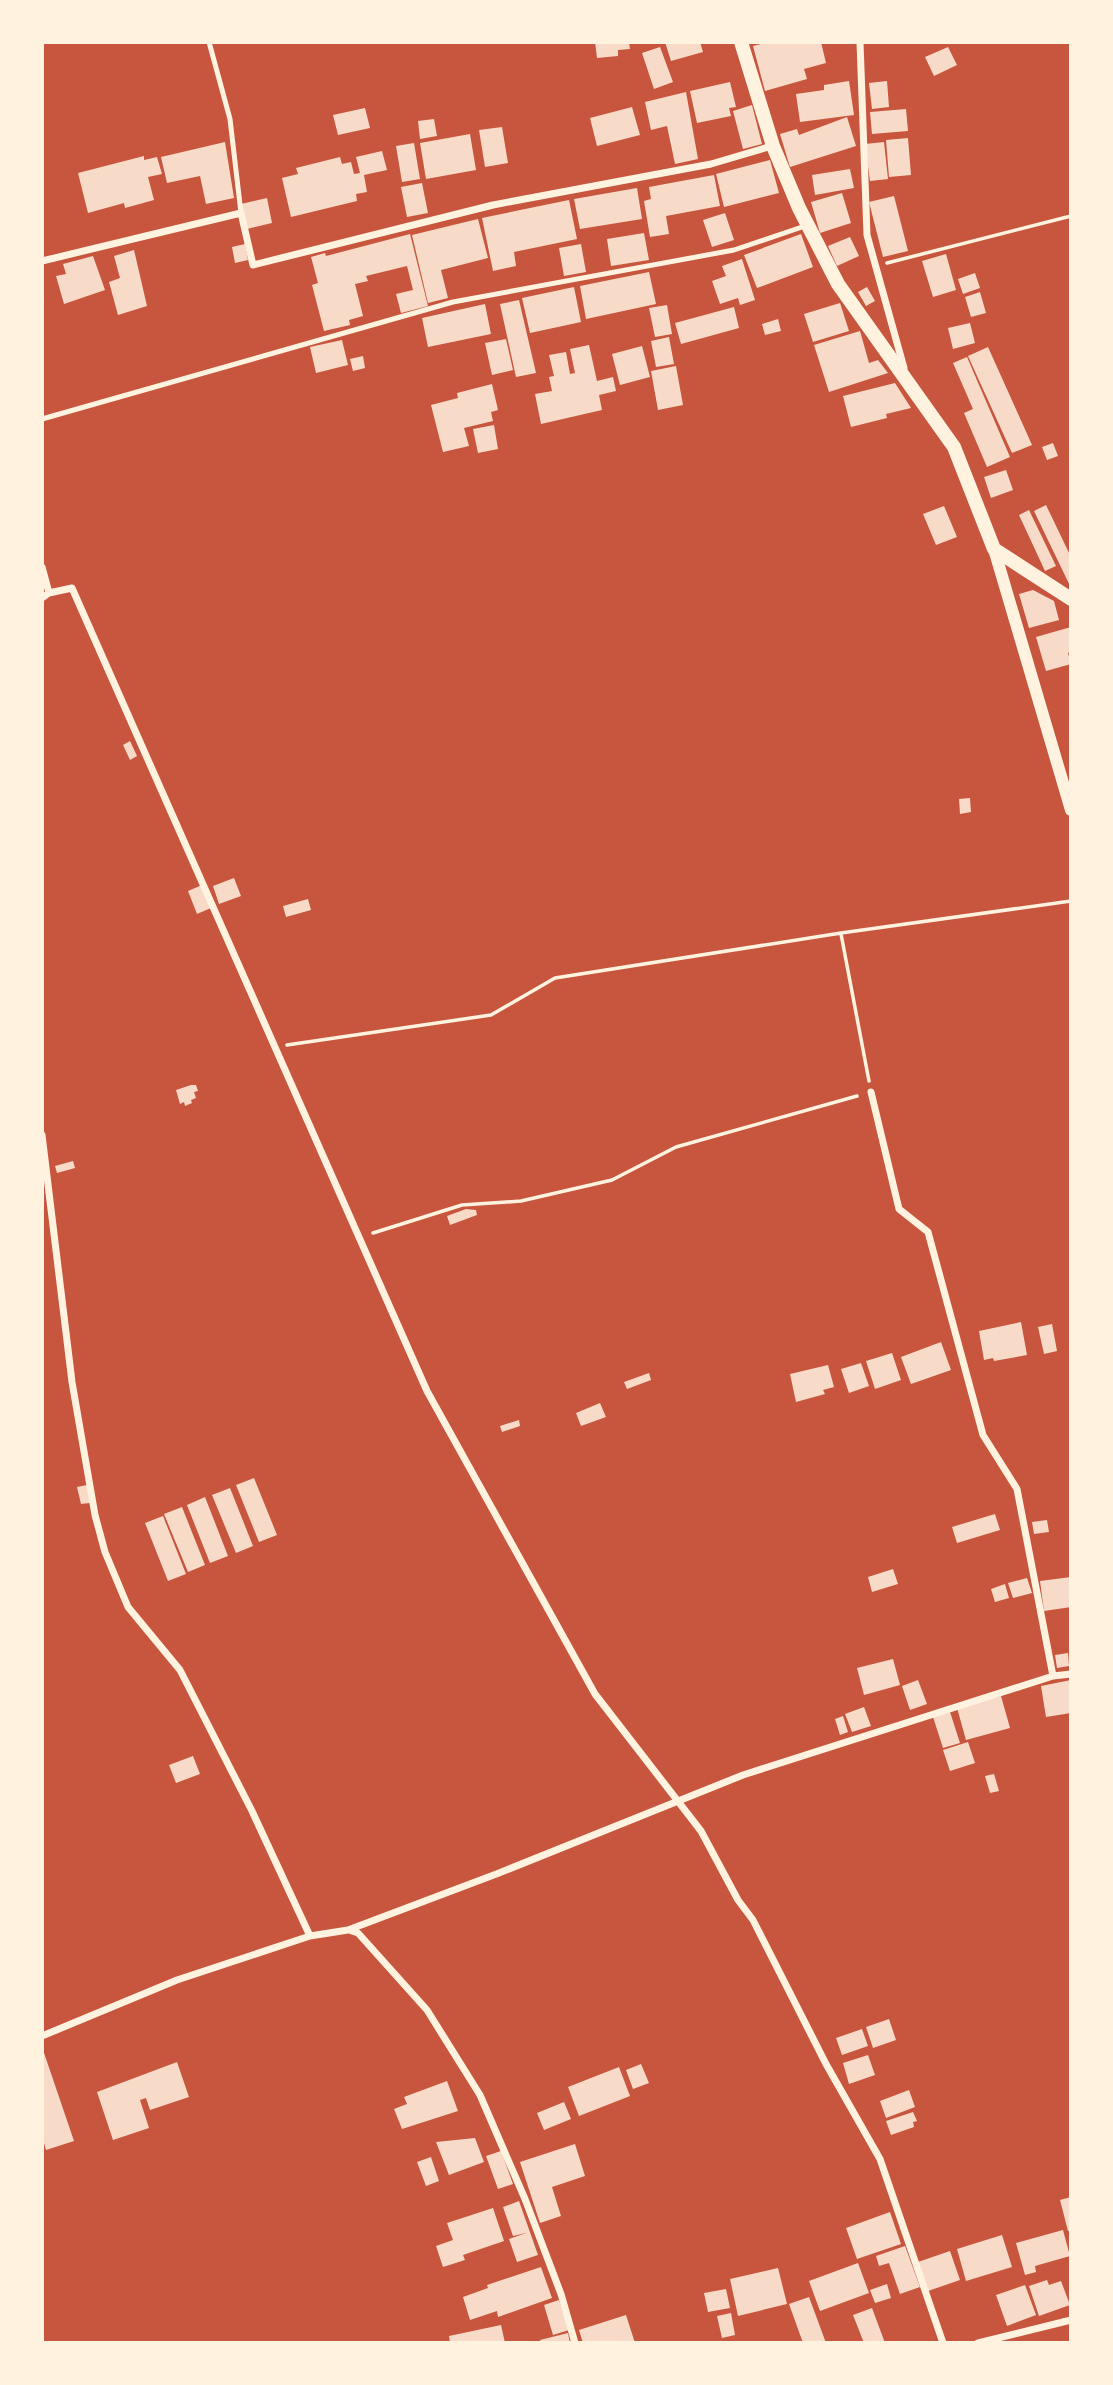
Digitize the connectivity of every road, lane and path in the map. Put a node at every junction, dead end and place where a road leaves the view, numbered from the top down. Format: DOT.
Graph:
graph roads {
  1 [pos="209,42"];
  2 [pos="741,42"];
  3 [pos="860,42"];
  4 [pos="773,146"];
  5 [pos="241,213"];
  6 [pos="1071,216"];
  7 [pos="808,225"];
  8 [pos="42,261"];
  9 [pos="874,266"];
  10 [pos="907,380"];
  11 [pos="42,419"];
  12 [pos="995,549"];
  13 [pos="42,567"];
  14 [pos="45,596"];
  15 [pos="1071,599"];
  16 [pos="1071,810"];
  17 [pos="1071,901"];
  18 [pos="841,933"];
  19 [pos="275,1047"];
  20 [pos="871,1092"];
  21 [pos="42,1135"];
  22 [pos="357,1238"];
  23 [pos="1071,1674"];
  24 [pos="1053,1676"];
  25 [pos="680,1801"];
  26 [pos="348,1930"];
  27 [pos="310,1936"];
  28 [pos="42,2036"];
  29 [pos="1071,2320"];
  30 [pos="575,2343"];
  31 [pos="943,2343"];
  32 [pos="978,2343"];
  1 -- 5 [label="lane"];
  2 -- 4 [label="main road"];
  3 -- 9 [label="street"];
  4 -- 5 [label="street"];
  4 -- 7 [label="main road"];
  5 -- 8 [label="street"];
  6 -- 9 [label="path"];
  7 -- 10 [label="main road"];
  7 -- 11 [label="lane"];
  9 -- 10 [label="street"];
  10 -- 12 [label="main road"];
  12 -- 15 [label="main road"];
  12 -- 16 [label="street"];
  13 -- 14 [label="street"];
  14 -- 19 [label="street"];
  17 -- 18 [label="path"];
  18 -- 19 [label="path"];
  18 -- 20 [label="path"];
  19 -- 22 [label="street"];
  20 -- 22 [label="path"];
  20 -- 24 [label="street"];
  21 -- 27 [label="street"];
  22 -- 25 [label="street"];
  23 -- 24 [label="street"];
  24 -- 25 [label="street"];
  25 -- 26 [label="street"];
  25 -- 31 [label="street"];
  26 -- 27 [label="street"];
  26 -- 30 [label="street"];
  27 -- 28 [label="street"];
  29 -- 32 [label="street"];
}
